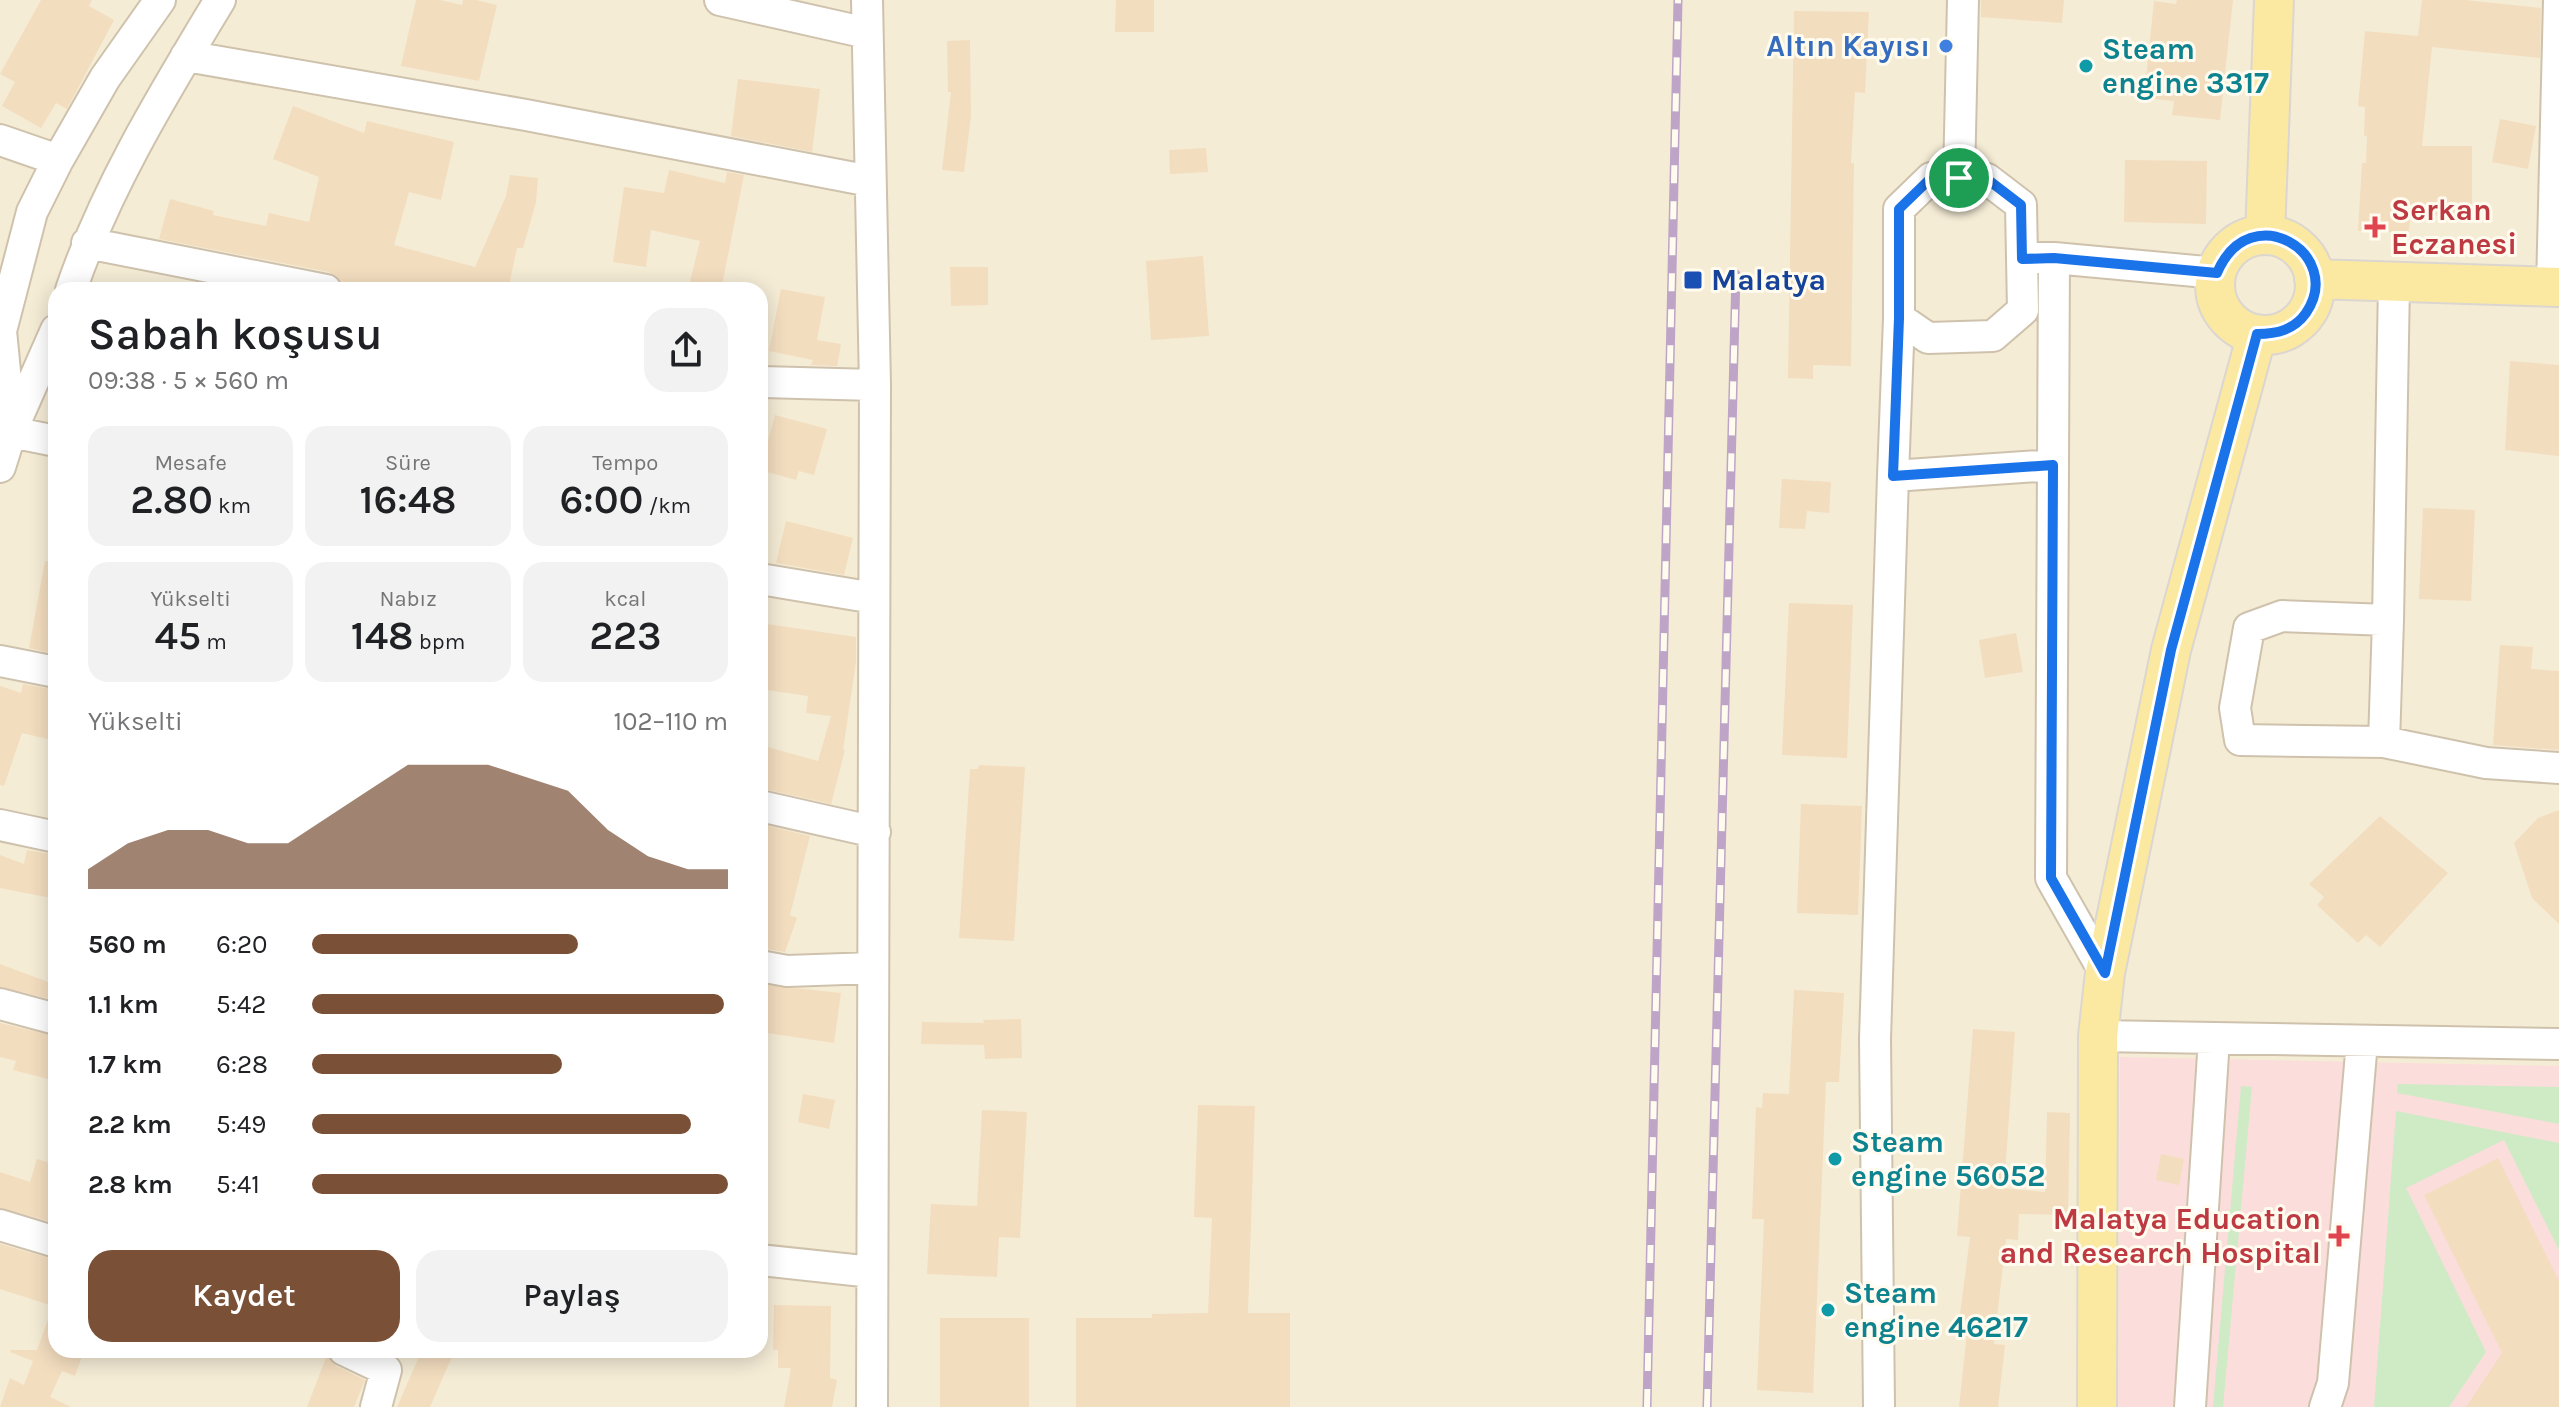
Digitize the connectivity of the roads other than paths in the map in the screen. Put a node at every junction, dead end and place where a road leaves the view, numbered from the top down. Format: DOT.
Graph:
graph roads {
  1 [pos="160,0"];
  2 [pos="220,0"];
  3 [pos="720,0"];
  4 [pos="867,0"];
  5 [pos="1963,0"];
  6 [pos="2274,0"];
  7 [pos="2559,0"];
  8 [pos="867,33"];
  9 [pos="186,56"];
  10 [pos="0,140"];
  11 [pos="58,160"];
  12 [pos="1959,178"];
  13 [pos="870,181"];
  14 [pos="2265,235"];
  15 [pos="87,243"];
  16 [pos="2054,258"];
  17 [pos="2022,259"];
  18 [pos="2217,273"];
  19 [pos="2314,279"];
  20 [pos="74,282"];
  21 [pos="285,282"];
  22 [pos="2394,283"];
  23 [pos="2556,287"];
  24 [pos="1899,318"];
  25 [pos="2257,334"];
  26 [pos="48,348"];
  27 [pos="3,371"];
  28 [pos="768,382"];
  29 [pos="875,385"];
  30 [pos="11,432"];
  31 [pos="48,439"];
  32 [pos="2053,465"];
  33 [pos="0,467"];
  34 [pos="1893,476"];
  35 [pos="768,580"];
  36 [pos="874,598"];
  37 [pos="2388,620"];
  38 [pos="0,661"];
  39 [pos="48,670"];
  40 [pos="2384,742"];
  41 [pos="2559,768"];
  42 [pos="768,808"];
  43 [pos="0,825"];
  44 [pos="875,832"];
  45 [pos="48,835"];
  46 [pos="768,967"];
  47 [pos="873,968"];
  48 [pos="2105,973"];
  49 [pos="0,1004"];
  50 [pos="48,1017"];
  51 [pos="2098,1036"];
  52 [pos="2214,1039"];
  53 [pos="2362,1041"];
  54 [pos="2559,1044"];
  55 [pos="0,1225"];
  56 [pos="48,1240"];
  57 [pos="768,1261"];
  58 [pos="872,1272"];
  59 [pos="391,1360"];
  60 [pos="376,1407"];
  61 [pos="872,1407"];
  62 [pos="1879,1407"];
  63 [pos="2097,1407"];
  64 [pos="2190,1407"];
  65 [pos="2325,1407"];
  1 -- 11 [label="street"];
  2 -- 9 [label="street"];
  3 -- 8 [label="street"];
  4 -- 8 [label="street"];
  5 -- 12 [label="street"];
  6 -- 14 [label="main road"];
  7 -- 23 [label="street"];
  8 -- 13 [label="street"];
  9 -- 13 [label="street"];
  9 -- 15 [label="street"];
  10 -- 11 [label="street"];
  11 -- 27 [label="street"];
  12 -- 17 [label="street"];
  12 -- 24 [label="street"];
  13 -- 29 [label="street"];
  14 -- 18 [label="main road"];
  14 -- 19 [label="main road"];
  15 -- 20 [label="street"];
  15 -- 21 [label="street"];
  16 -- 17 [label="street"];
  16 -- 18 [label="street"];
  16 -- 32 [label="street"];
  17 -- 24 [label="street"];
  18 -- 25 [label="main road"];
  19 -- 22 [label="main road"];
  19 -- 25 [label="main road"];
  22 -- 23 [label="main road"];
  22 -- 37 [label="street"];
  24 -- 34 [label="street"];
  25 -- 48 [label="main road"];
  26 -- 30 [label="street"];
  27 -- 30 [label="street"];
  28 -- 29 [label="street"];
  29 -- 36 [label="street"];
  30 -- 31 [label="street"];
  30 -- 33 [label="street"];
  32 -- 34 [label="street"];
  32 -- 48 [label="street"];
  34 -- 62 [label="street"];
  35 -- 36 [label="street"];
  36 -- 44 [label="street"];
  37 -- 40 [label="street"];
  37 -- 40 [label="street"];
  38 -- 39 [label="street"];
  40 -- 41 [label="street"];
  42 -- 44 [label="street"];
  43 -- 45 [label="street"];
  44 -- 47 [label="street"];
  46 -- 47 [label="street"];
  47 -- 58 [label="street"];
  48 -- 51 [label="main road"];
  49 -- 50 [label="street"];
  51 -- 52 [label="street"];
  51 -- 63 [label="main road"];
  52 -- 53 [label="street"];
  52 -- 64 [label="street"];
  53 -- 54 [label="street"];
  53 -- 65 [label="street"];
  55 -- 56 [label="street"];
  57 -- 58 [label="street"];
  58 -- 61 [label="street"];
  59 -- 60 [label="street"];
}
